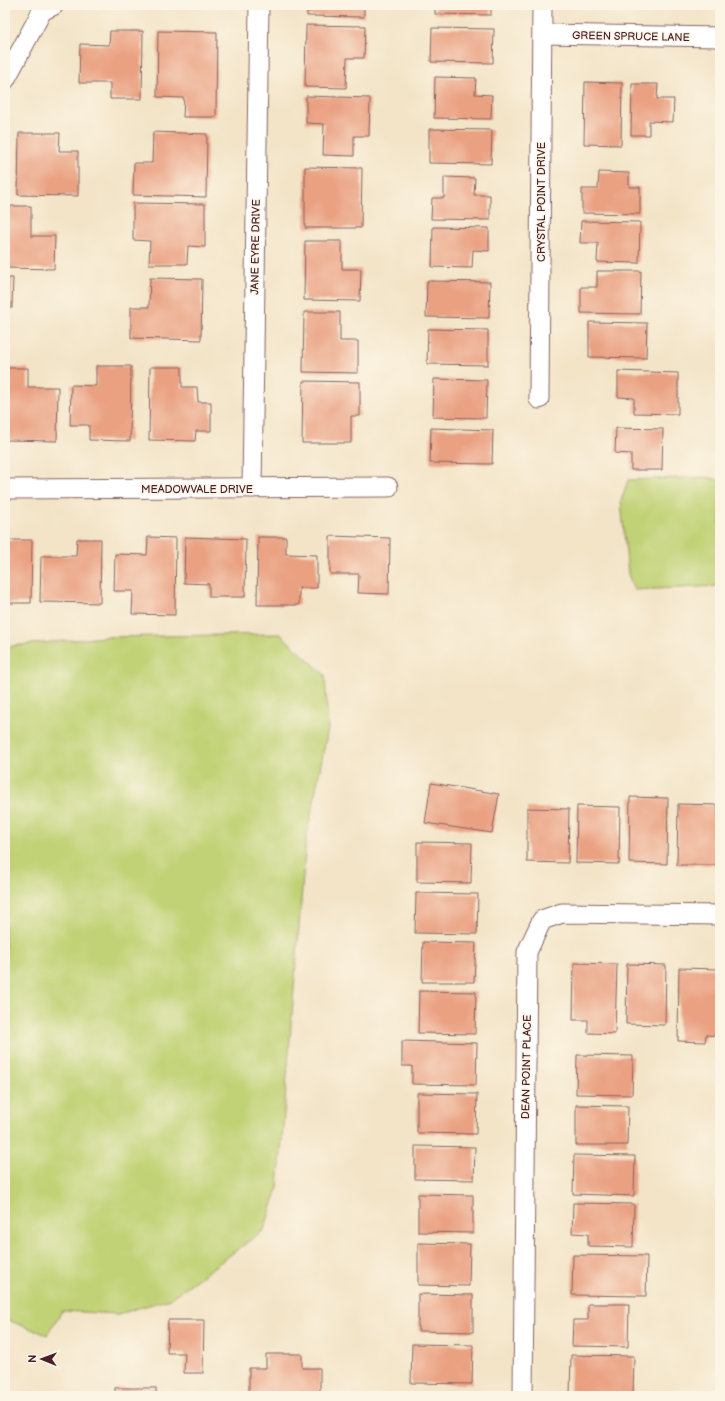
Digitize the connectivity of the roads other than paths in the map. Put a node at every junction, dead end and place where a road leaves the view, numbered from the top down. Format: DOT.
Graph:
graph roads {
  1 [pos="54,5"];
  2 [pos="259,5"];
  3 [pos="542,5"];
  4 [pos="542,34"];
  5 [pos="720,37"];
  6 [pos="5,80"];
  7 [pos="539,399"];
  8 [pos="388,487"];
  9 [pos="252,488"];
  10 [pos="5,489"];
  11 [pos="720,915"];
  12 [pos="523,1396"];
  1 -- 6 [label="street"];
  2 -- 9 [label="street, JANE EYRE DRIVE"];
  3 -- 4 [label="street, CRYSTAL POINT DRIVE"];
  4 -- 5 [label="street, GREEN SPRUCE LANE"];
  4 -- 7 [label="street, CRYSTAL POINT DRIVE"];
  8 -- 9 [label="street, MEADOWVALE DRIVE"];
  9 -- 10 [label="street, MEADOWVALE DRIVE"];
  11 -- 12 [label="street, DEAN POINT PLACE"];
}
